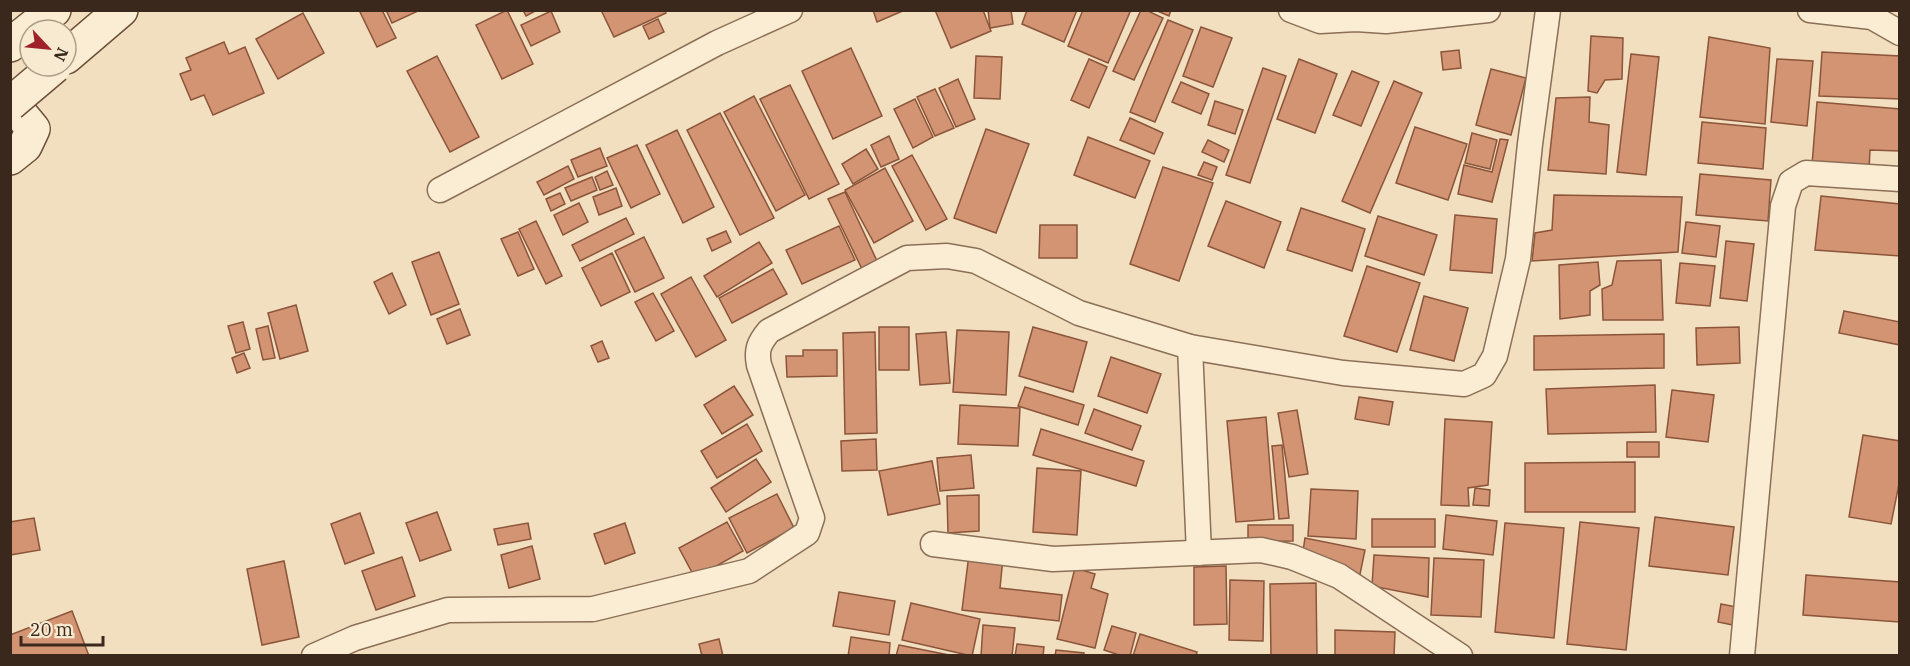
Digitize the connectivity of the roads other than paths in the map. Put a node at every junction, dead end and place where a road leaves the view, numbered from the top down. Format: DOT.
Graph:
graph roads {
  1 [pos="54,10"];
  2 [pos="121,10"];
  3 [pos="790,10"];
  4 [pos="1291,10"];
  5 [pos="1488,10"];
  6 [pos="1548,10"];
  7 [pos="1810,10"];
  8 [pos="1899,33"];
  9 [pos="10,45"];
  10 [pos="78,47"];
  11 [pos="40,78"];
  12 [pos="10,102"];
  13 [pos="10,158"];
  14 [pos="1899,179"];
  15 [pos="440,190"];
  16 [pos="1190,347"];
  17 [pos="933,544"];
  18 [pos="1199,553"];
  19 [pos="314,656"];
  20 [pos="1460,656"];
  21 [pos="1742,656"];
  1 -- 9 [label="street"];
  2 -- 10 [label="street"];
  3 -- 15 [label="street"];
  4 -- 5 [label="street"];
  6 -- 16 [label="street"];
  7 -- 8 [label="street"];
  11 -- 12 [label="street, bridge"];
  12 -- 13 [label="street"];
  14 -- 21 [label="street"];
  16 -- 18 [label="street"];
  16 -- 19 [label="street"];
  17 -- 18 [label="street"];
  18 -- 20 [label="street"];
}
